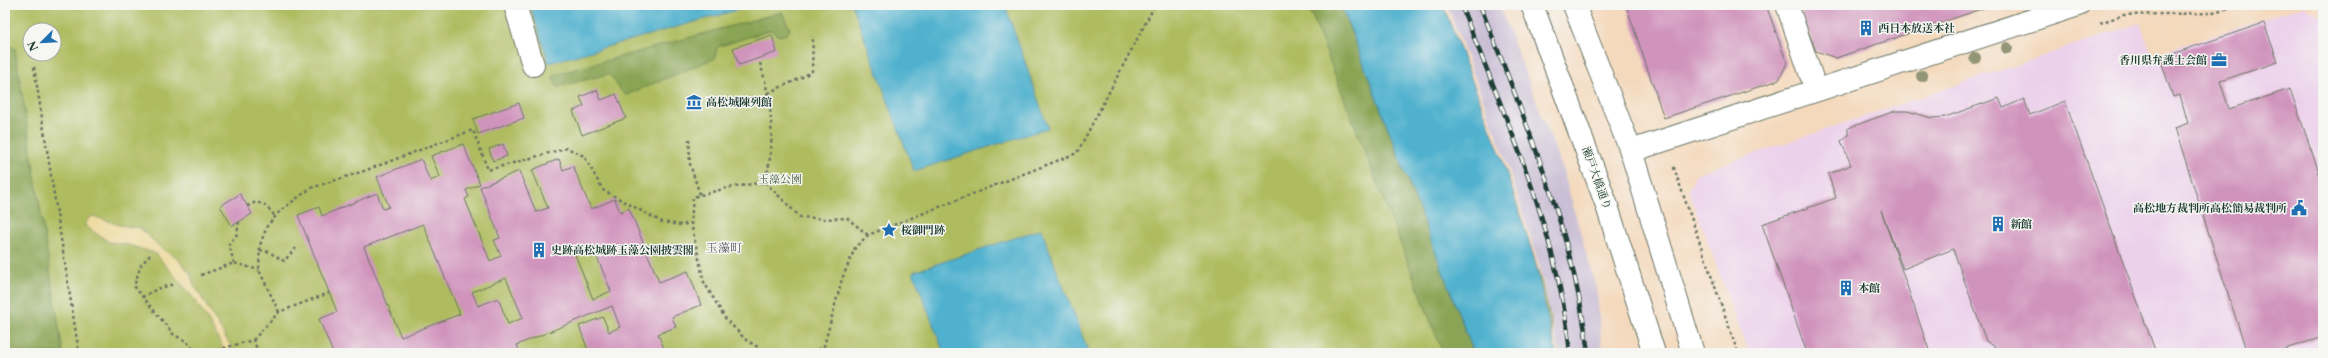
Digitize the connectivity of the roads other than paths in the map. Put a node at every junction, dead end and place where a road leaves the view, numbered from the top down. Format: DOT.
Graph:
graph roads {
  1 [pos="515,5"];
  2 [pos="1532,5"];
  3 [pos="1574,5"];
  4 [pos="1787,5"];
  5 [pos="2078,5"];
  6 [pos="533,65"];
  7 [pos="1816,90"];
  8 [pos="1631,151"];
  9 [pos="1654,353"];
  10 [pos="1693,353"];
  1 -- 6 [label="street"];
  2 -- 9 [label="street, 瀬戸大橋通り"];
  3 -- 8 [label="street"];
  4 -- 7 [label="street"];
  5 -- 7 [label="street"];
  7 -- 8 [label="street"];
  8 -- 10 [label="street"];
}
